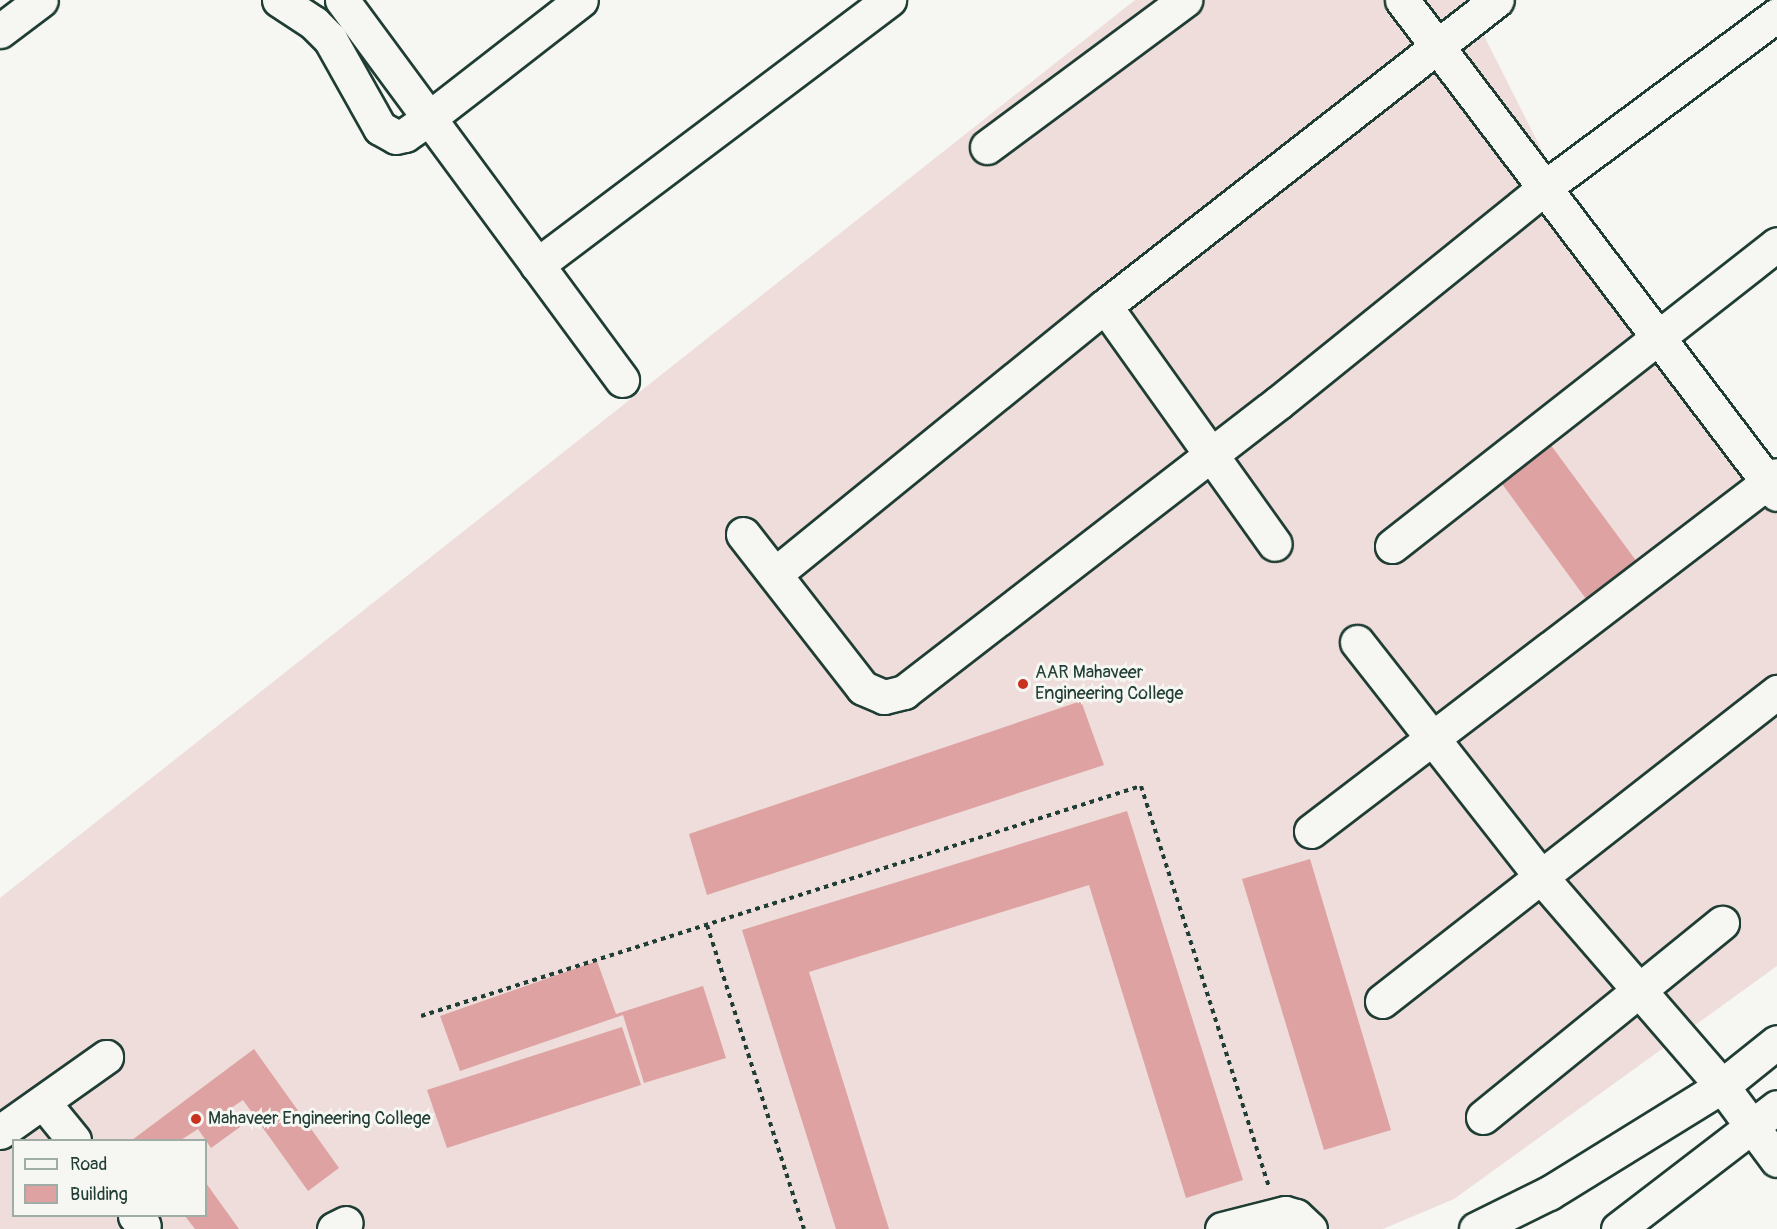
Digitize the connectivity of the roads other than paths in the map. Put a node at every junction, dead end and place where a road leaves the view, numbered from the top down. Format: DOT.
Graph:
graph roads {
  1 [pos="41,0"];
  2 [pos="279,0"];
  3 [pos="342,0"];
  4 [pos="581,0"];
  5 [pos="889,0"];
  6 [pos="1185,0"];
  7 [pos="1402,0"];
  8 [pos="1496,0"];
  9 [pos="1777,15"];
  10 [pos="0,32"];
  11 [pos="1436,46"];
  12 [pos="429,118"];
  13 [pos="987,147"];
  14 [pos="1544,188"];
  15 [pos="1777,244"];
  16 [pos="537,265"];
  17 [pos="1105,306"];
  18 [pos="1658,338"];
  19 [pos="622,380"];
  20 [pos="1211,454"];
  21 [pos="1774,484"];
  22 [pos="743,534"];
  23 [pos="1275,544"];
  24 [pos="1392,546"];
  25 [pos="775,574"];
  26 [pos="1357,642"];
  27 [pos="1777,692"];
  28 [pos="1434,738"];
  29 [pos="1311,831"];
  30 [pos="1541,877"];
  31 [pos="1722,923"];
  32 [pos="1640,993"];
  33 [pos="1382,1001"];
  34 [pos="1777,1042"];
  35 [pos="106,1057"];
  36 [pos="1722,1086"];
  37 [pos="43,1102"];
  38 [pos="1777,1107"];
  39 [pos="1483,1117"];
  40 [pos="1752,1127"];
  41 [pos="0,1132"];
  42 [pos="73,1139"];
  43 [pos="1777,1160"];
  44 [pos="1222,1229"];
  45 [pos="1310,1229"];
  46 [pos="1476,1229"];
  47 [pos="1618,1229"];
  1 -- 10 [label="street"];
  2 -- 12 [label="street"];
  3 -- 12 [label="street"];
  4 -- 12 [label="street"];
  5 -- 16 [label="street"];
  6 -- 13 [label="street"];
  7 -- 11 [label="street"];
  8 -- 11 [label="street"];
  9 -- 14 [label="street"];
  11 -- 14 [label="street"];
  11 -- 17 [label="street"];
  12 -- 16 [label="street"];
  14 -- 18 [label="street"];
  14 -- 20 [label="street"];
  15 -- 18 [label="street"];
  16 -- 19 [label="street"];
  17 -- 20 [label="street"];
  17 -- 25 [label="street"];
  18 -- 21 [label="street"];
  18 -- 24 [label="street"];
  20 -- 23 [label="street"];
  20 -- 25 [label="street"];
  21 -- 28 [label="street"];
  22 -- 25 [label="street"];
  26 -- 28 [label="street"];
  27 -- 30 [label="street"];
  28 -- 29 [label="street"];
  28 -- 30 [label="street"];
  30 -- 32 [label="street"];
  30 -- 33 [label="street"];
  31 -- 32 [label="street"];
  32 -- 36 [label="street"];
  32 -- 39 [label="street"];
  34 -- 36 [label="street"];
  35 -- 37 [label="street"];
  36 -- 40 [label="street"];
  36 -- 46 [label="street"];
  37 -- 41 [label="street"];
  37 -- 42 [label="street"];
  38 -- 40 [label="street"];
  40 -- 43 [label="street"];
  40 -- 47 [label="street"];
  44 -- 45 [label="street"];
}
